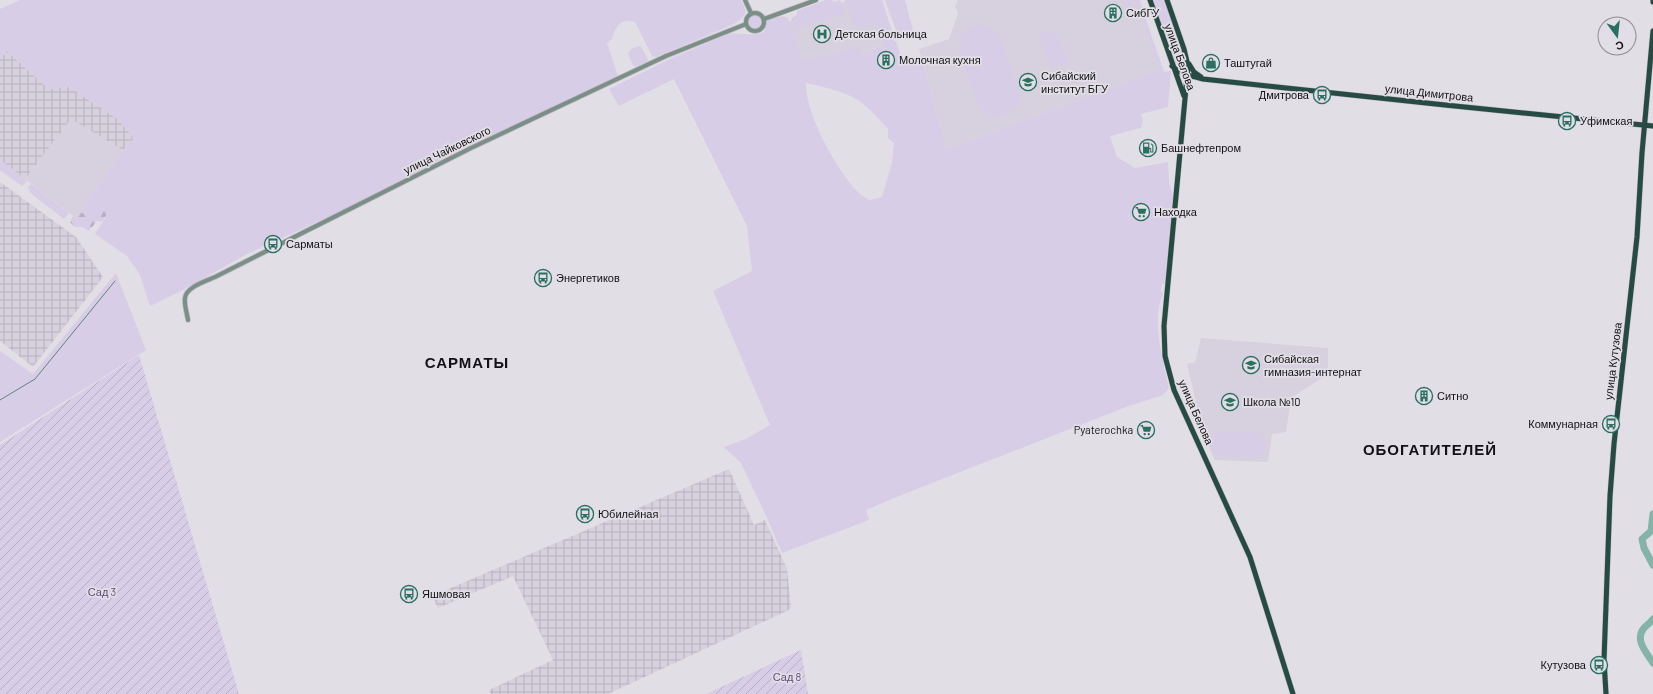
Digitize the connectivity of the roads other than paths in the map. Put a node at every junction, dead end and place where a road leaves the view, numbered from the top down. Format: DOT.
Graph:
graph roads {
  1 [pos="745,0"];
  2 [pos="816,0"];
  3 [pos="1150,0"];
  4 [pos="1167,0"];
  5 [pos="752,13"];
  6 [pos="764,19"];
  7 [pos="746,24"];
  8 [pos="1653,31"];
  9 [pos="1188,61"];
  10 [pos="1174,68"];
  11 [pos="1188,76"];
  12 [pos="1203,79"];
  13 [pos="1185,99"];
  14 [pos="1645,125"];
  15 [pos="1653,126"];
  16 [pos="188,320"];
  17 [pos="1293,694"];
  18 [pos="1606,694"];
  1 -- 5 [label="street"];
  2 -- 6 [label="street"];
  3 -- 10 [label="main road, улица Белова"];
  4 -- 9 [label="main road, улица Белова"];
  5 -- 6 [label="street"];
  5 -- 7 [label="street"];
  6 -- 7 [label="street"];
  7 -- 16 [label="street, улица Чайковского"];
  8 -- 14 [label="main road, улица Кутузова"];
  9 -- 10 [label="main road"];
  9 -- 11 [label="main road, улица Белова"];
  9 -- 12 [label="main road"];
  10 -- 11 [label="main road, улица Димитрова"];
  10 -- 13 [label="main road, улица Белова"];
  11 -- 12 [label="main road, улица Димитрова"];
  11 -- 13 [label="main road, улица Белова"];
  12 -- 14 [label="main road, улица Димитрова"];
  13 -- 17 [label="main road, улица Белова"];
  14 -- 15 [label="main road, улица Димитрова"];
  14 -- 18 [label="main road, улица Кутузова"];
}
